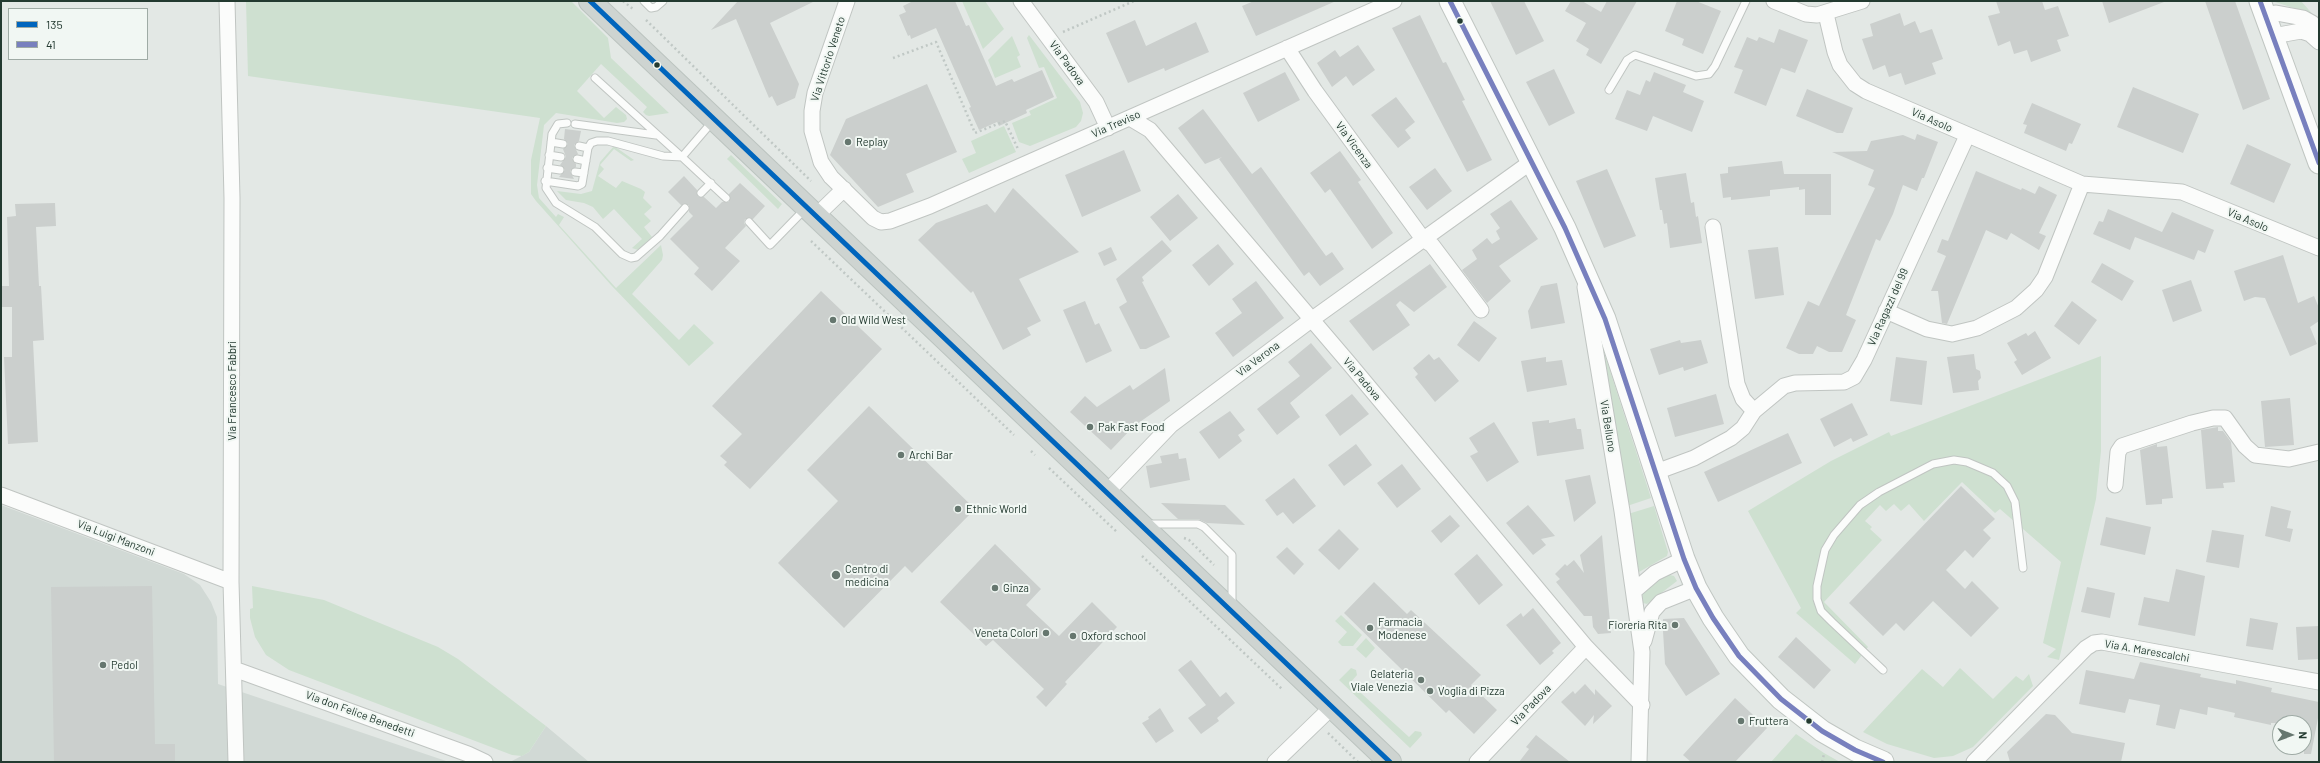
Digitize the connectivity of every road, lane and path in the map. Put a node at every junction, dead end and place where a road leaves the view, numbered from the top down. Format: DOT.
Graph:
graph roads {
  1 [pos="226,1"];
  2 [pos="590,1"];
  3 [pos="624,1"];
  4 [pos="644,1"];
  5 [pos="663,1"];
  6 [pos="847,1"];
  7 [pos="1021,1"];
  8 [pos="1134,1"];
  9 [pos="1394,1"];
  10 [pos="1450,1"];
  11 [pos="1746,1"];
  12 [pos="1774,1"];
  13 [pos="1862,1"];
  14 [pos="2263,8"];
  15 [pos="639,14"];
  16 [pos="1826,14"];
  17 [pos="645,19"];
  18 [pos="1061,33"];
  19 [pos="2319,33"];
  20 [pos="2273,36"];
  21 [pos="2319,42"];
  22 [pos="1287,48"];
  23 [pos="892,58"];
  24 [pos="595,78"];
  25 [pos="1609,90"];
  26 [pos="1130,118"];
  27 [pos="714,119"];
  28 [pos="567,123"];
  29 [pos="575,124"];
  30 [pos="1108,128"];
  31 [pos="656,135"];
  32 [pos="1967,136"];
  33 [pos="551,142"];
  34 [pos="563,144"];
  35 [pos="579,146"];
  36 [pos="588,148"];
  37 [pos="1020,153"];
  38 [pos="549,155"];
  39 [pos="562,157"];
  40 [pos="682,157"];
  41 [pos="577,159"];
  42 [pos="586,161"];
  43 [pos="1531,162"];
  44 [pos="2319,163"];
  45 [pos="547,168"];
  46 [pos="560,170"];
  47 [pos="575,172"];
  48 [pos="584,173"];
  49 [pos="545,182"];
  50 [pos="711,183"];
  51 [pos="2082,184"];
  52 [pos="815,185"];
  53 [pos="844,188"];
  54 [pos="701,193"];
  55 [pos="726,198"];
  56 [pos="685,208"];
  57 [pos="812,212"];
  58 [pos="749,222"];
  59 [pos="1713,227"];
  60 [pos="1422,239"];
  61 [pos="811,241"];
  62 [pos="2319,248"];
  63 [pos="1581,262"];
  64 [pos="1480,310"];
  65 [pos="1886,311"];
  66 [pos="1311,320"];
  67 [pos="1754,411"];
  68 [pos="1014,435"];
  69 [pos="1032,451"];
  70 [pos="2319,452"];
  71 [pos="1035,455"];
  72 [pos="1049,468"];
  73 [pos="1656,472"];
  74 [pos="2115,485"];
  75 [pos="1106,492"];
  76 [pos="1,495"];
  77 [pos="1139,524"];
  78 [pos="1118,534"];
  79 [pos="1142,556"];
  80 [pos="1684,559"];
  81 [pos="2023,568"];
  82 [pos="231,582"];
  83 [pos="1696,588"];
  84 [pos="1634,591"];
  85 [pos="1232,611"];
  86 [pos="1586,647"];
  87 [pos="1642,652"];
  88 [pos="234,669"];
  89 [pos="1883,670"];
  90 [pos="2319,682"];
  91 [pos="1287,694"];
  92 [pos="1642,705"];
  93 [pos="1332,706"];
  94 [pos="1327,732"];
  95 [pos="236,762"];
  96 [pos="485,762"];
  97 [pos="1275,762"];
  98 [pos="1358,762"];
  99 [pos="1390,762"];
  100 [pos="1477,762"];
  101 [pos="1639,762"];
  102 [pos="1883,762"];
  103 [pos="1974,762"];
  1 -- 82 [label="street, Via Francesco Fabbri"];
  2 -- 27 [label="main road"];
  3 -- 15 [label="path"];
  4 -- 5 [label="lane"];
  6 -- 53 [label="street, Via Vittorio Veneto"];
  7 -- 30 [label="street, Via Padova"];
  8 -- 18 [label="path"];
  9 -- 22 [label="street, Via Treviso"];
  10 -- 43 [label="street"];
  11 -- 25 [label="lane"];
  12 -- 16 [label="street"];
  13 -- 16 [label="street"];
  14 -- 19 [label="street"];
  14 -- 20 [label="street"];
  16 -- 32 [label="street, Via Asolo"];
  17 -- 52 [label="path"];
  20 -- 21 [label="street"];
  20 -- 44 [label="street"];
  22 -- 26 [label="street, Via Treviso"];
  22 -- 60 [label="street, Via Vicenza"];
  23 -- 37 [label="path"];
  24 -- 31 [label="lane"];
  26 -- 30 [label="street, Via Treviso"];
  26 -- 66 [label="street, Via Padova"];
  27 -- 40 [label="lane"];
  27 -- 57 [label="main road"];
  28 -- 33 [label="lane"];
  29 -- 31 [label="lane"];
  30 -- 53 [label="street, Via Treviso"];
  31 -- 40 [label="lane"];
  32 -- 51 [label="street, Via Asolo"];
  32 -- 65 [label="street, Via Ragazzi del 99"];
  33 -- 34 [label="lane"];
  33 -- 38 [label="lane"];
  35 -- 36 [label="lane"];
  36 -- 40 [label="lane"];
  36 -- 42 [label="lane"];
  38 -- 39 [label="lane"];
  38 -- 45 [label="lane"];
  40 -- 50 [label="lane"];
  41 -- 42 [label="lane"];
  42 -- 48 [label="lane"];
  43 -- 60 [label="street, Via Verona"];
  43 -- 63 [label="street"];
  45 -- 46 [label="lane"];
  45 -- 49 [label="lane"];
  47 -- 48 [label="lane"];
  48 -- 49 [label="lane"];
  49 -- 56 [label="lane"];
  50 -- 54 [label="lane"];
  50 -- 55 [label="lane"];
  51 -- 62 [label="street, Via Asolo"];
  51 -- 65 [label="street"];
  53 -- 57 [label="street"];
  57 -- 58 [label="lane"];
  57 -- 75 [label="main road"];
  59 -- 67 [label="street"];
  60 -- 64 [label="street"];
  60 -- 66 [label="street, Via Verona"];
  61 -- 68 [label="path"];
  63 -- 73 [label="street"];
  63 -- 84 [label="street, Via Belluno"];
  65 -- 67 [label="street, Via Ragazzi del 99"];
  66 -- 75 [label="street, Via Verona"];
  66 -- 86 [label="street, Via Padova"];
  67 -- 73 [label="street, Via Ragazzi del 99"];
  69 -- 71 [label="path"];
  70 -- 74 [label="street"];
  72 -- 78 [label="path"];
  73 -- 80 [label="street"];
  75 -- 77 [label="main road"];
  76 -- 82 [label="street, Via Luigi Manzoni"];
  77 -- 85 [label="main road"];
  77 -- 85 [label="lane"];
  79 -- 91 [label="path"];
  80 -- 83 [label="street"];
  80 -- 84 [label="street"];
  81 -- 89 [label="lane"];
  82 -- 88 [label="street, Via Francesco Fabbri"];
  83 -- 87 [label="street, Via Belluno"];
  83 -- 102 [label="street"];
  84 -- 87 [label="street, Via Belluno"];
  85 -- 93 [label="main road"];
  86 -- 92 [label="street, Via Padova"];
  86 -- 100 [label="street, Via Padova"];
  87 -- 92 [label="street, Via Belluno"];
  88 -- 95 [label="street, Via Francesco Fabbri"];
  88 -- 96 [label="street, Via don Felice Benedetti"];
  90 -- 103 [label="street, Via A. Marescalchi"];
  92 -- 101 [label="street, Via Belluno"];
  93 -- 97 [label="street"];
  93 -- 99 [label="main road"];
  94 -- 98 [label="path"];
}
